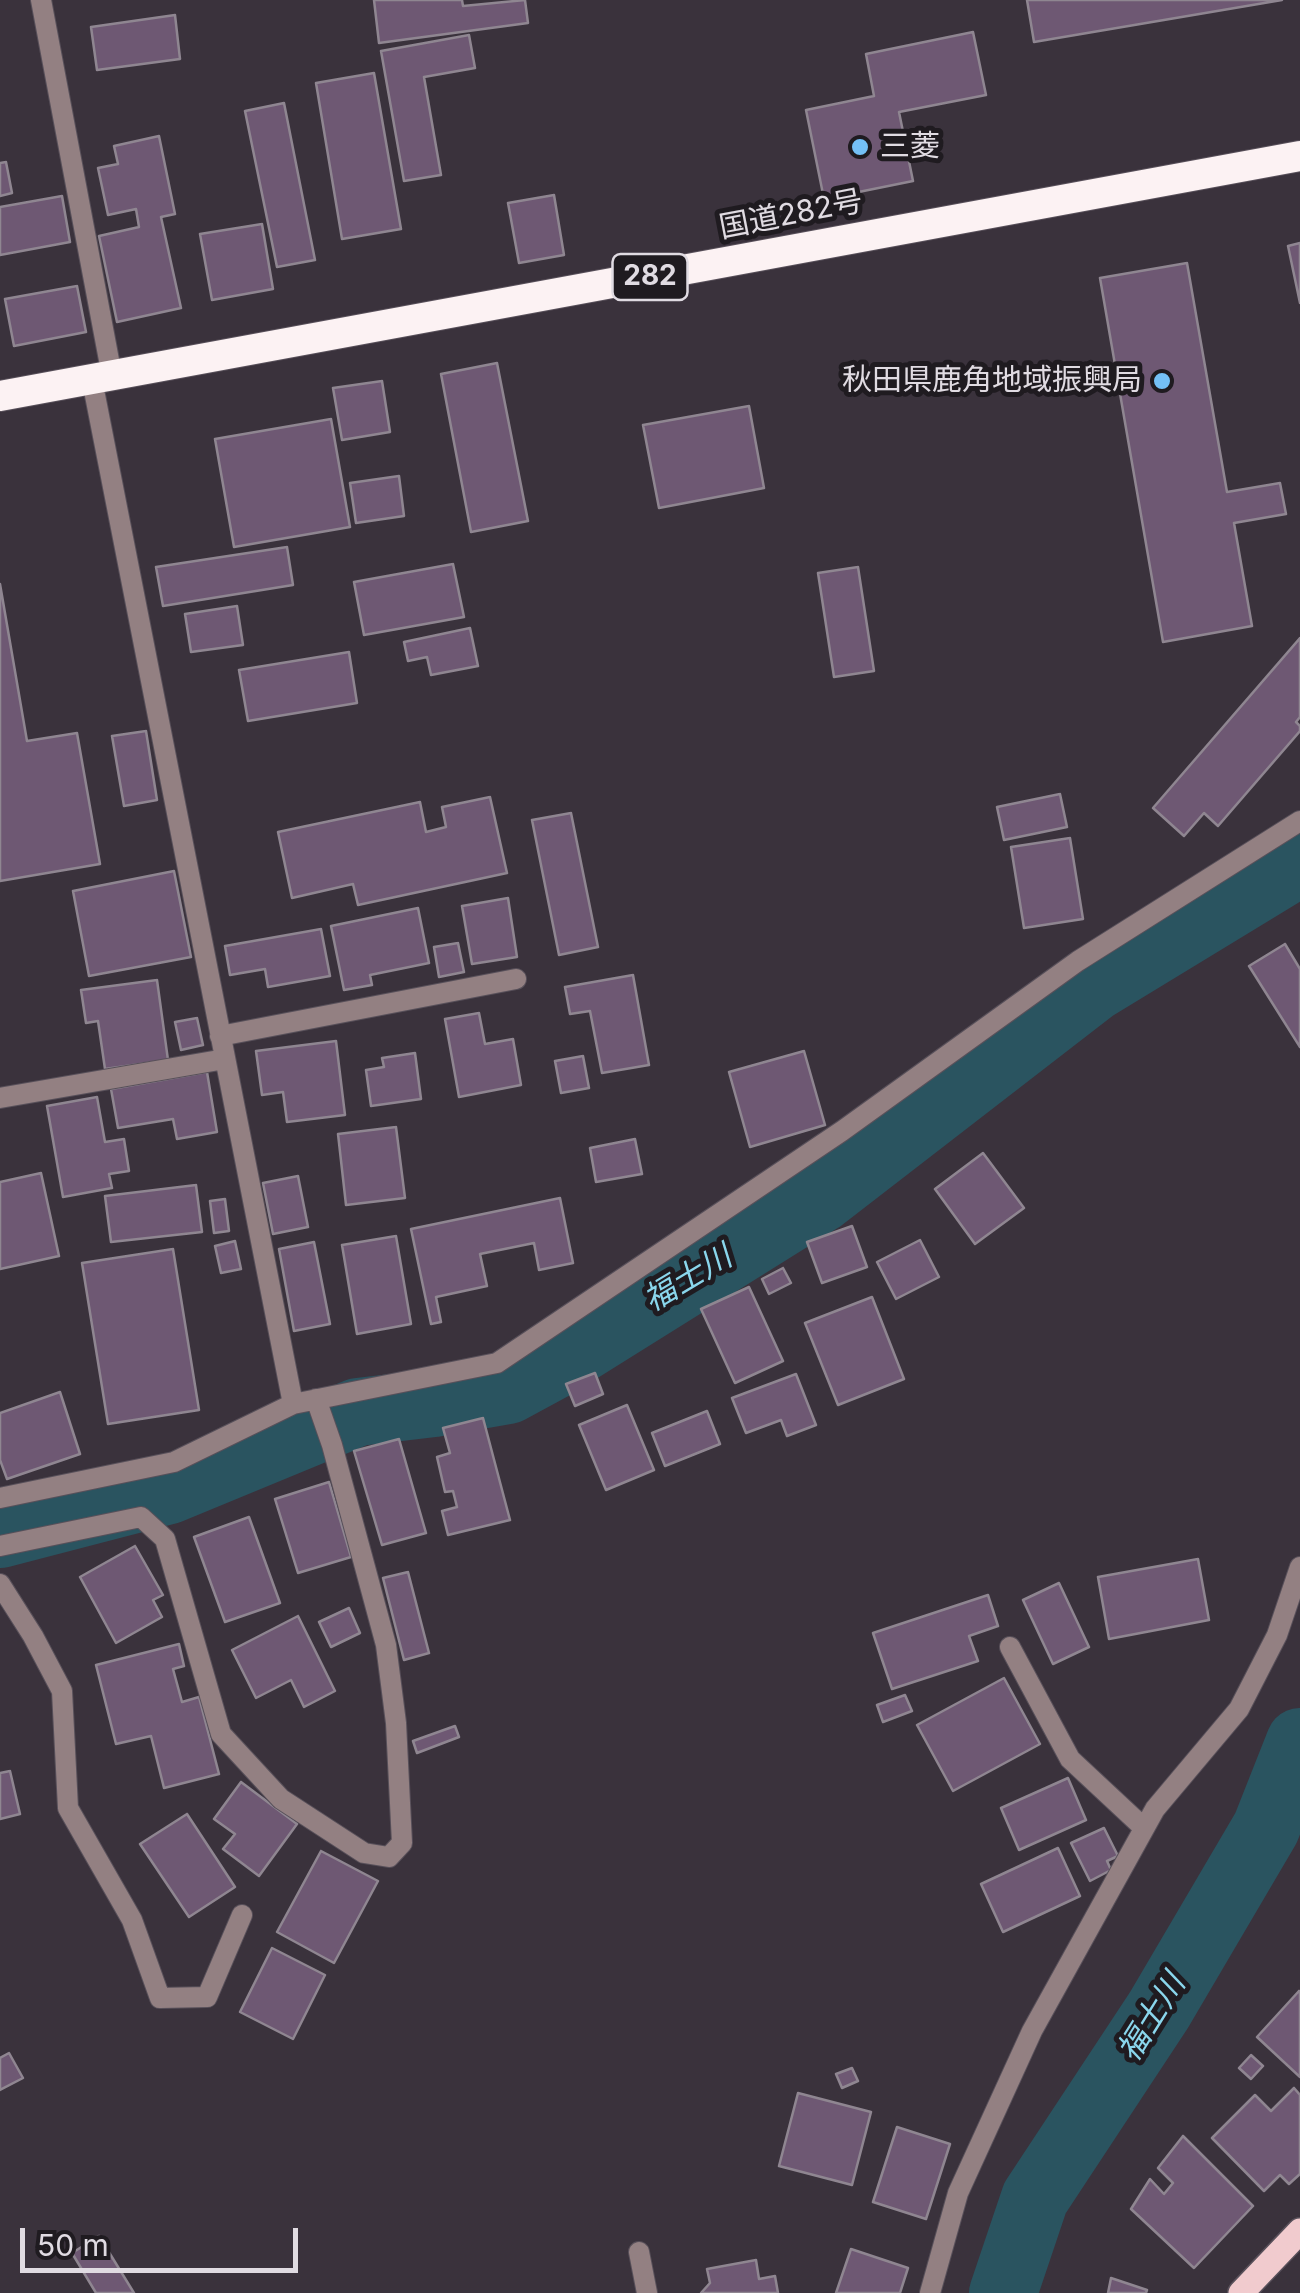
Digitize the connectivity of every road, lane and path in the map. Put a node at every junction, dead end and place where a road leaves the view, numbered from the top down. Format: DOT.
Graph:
graph roads {
  1 [pos="41,0"];
  2 [pos="1300,156"];
  3 [pos="102,378"];
  4 [pos="0,396"];
  5 [pos="1300,822"];
  6 [pos="516,979"];
  7 [pos="220,1036"];
  8 [pos="225,1059"];
  9 [pos="0,1098"];
  10 [pos="316,1399"];
  11 [pos="293,1404"];
  12 [pos="0,1498"];
  13 [pos="0,1546"];
  14 [pos="1300,1567"];
  15 [pos="0,1584"];
  16 [pos="1010,1647"];
  17 [pos="1144,1828"];
  18 [pos="242,1916"];
  19 [pos="1300,2231"];
  20 [pos="639,2252"];
  21 [pos="647,2293"];
  22 [pos="930,2293"];
  23 [pos="1240,2293"];
  1 -- 3 [label="street"];
  2 -- 3 [label="highway, 国道282号 / 282"];
  3 -- 4 [label="highway, 国道282号 / 282"];
  3 -- 7 [label="street"];
  5 -- 10 [label="street"];
  6 -- 7 [label="street"];
  7 -- 8 [label="street"];
  8 -- 9 [label="street"];
  8 -- 11 [label="street"];
  10 -- 11 [label="street"];
  10 -- 13 [label="street"];
  11 -- 12 [label="street"];
  14 -- 17 [label="street"];
  15 -- 18 [label="street"];
  16 -- 17 [label="street"];
  17 -- 22 [label="street"];
  19 -- 23 [label="main road"];
  20 -- 21 [label="street"];
}
